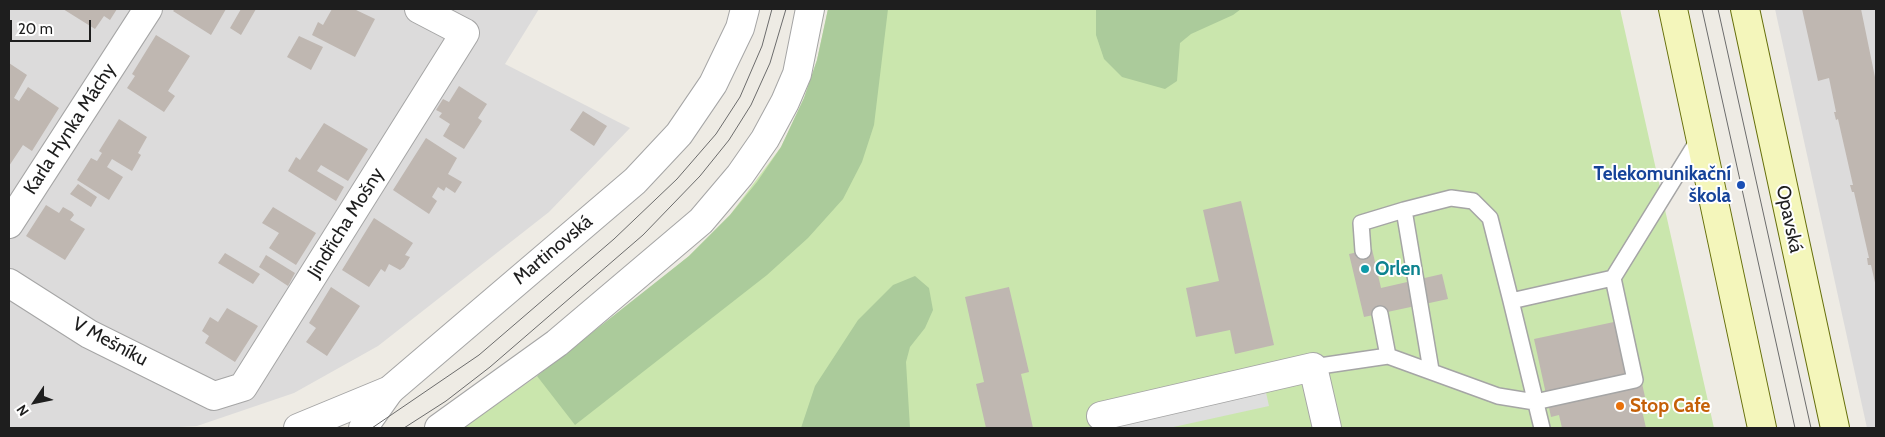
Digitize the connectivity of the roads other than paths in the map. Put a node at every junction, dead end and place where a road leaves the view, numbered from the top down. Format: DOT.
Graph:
graph roads {
  1 [pos="148,9"];
  2 [pos="419,9"];
  3 [pos="746,9"];
  4 [pos="810,9"];
  5 [pos="1673,9"];
  6 [pos="1745,9"];
  7 [pos="1700,137"];
  8 [pos="1404,210"];
  9 [pos="9,224"];
  10 [pos="1363,251"];
  11 [pos="1613,278"];
  12 [pos="9,283"];
  13 [pos="1511,301"];
  14 [pos="1380,314"];
  15 [pos="1388,356"];
  16 [pos="1313,366"];
  17 [pos="1431,370"];
  18 [pos="390,390"];
  19 [pos="214,396"];
  20 [pos="1535,402"];
  21 [pos="1101,416"];
  22 [pos="298,428"];
  23 [pos="363,428"];
  24 [pos="440,428"];
  25 [pos="1327,428"];
  26 [pos="1542,428"];
  27 [pos="1762,428"];
  28 [pos="1834,428"];
  1 -- 9 [label="street, Karla Hynka Máchy"];
  2 -- 19 [label="street, Jindřicha Mošny"];
  3 -- 18 [label="street, Martinovská"];
  4 -- 24 [label="street"];
  5 -- 7 [label="main road"];
  6 -- 28 [label="main road, Opavská"];
  7 -- 11 [label="lane"];
  7 -- 27 [label="main road"];
  8 -- 10 [label="lane"];
  8 -- 13 [label="lane"];
  8 -- 17 [label="lane"];
  11 -- 13 [label="lane"];
  11 -- 20 [label="lane"];
  12 -- 19 [label="street, V Mešníku"];
  13 -- 20 [label="lane"];
  14 -- 15 [label="lane"];
  15 -- 16 [label="lane"];
  15 -- 17 [label="lane"];
  16 -- 21 [label="street"];
  16 -- 25 [label="street"];
  17 -- 20 [label="lane"];
  18 -- 22 [label="street, Martinovská"];
  18 -- 23 [label="street"];
  20 -- 26 [label="lane"];
}
